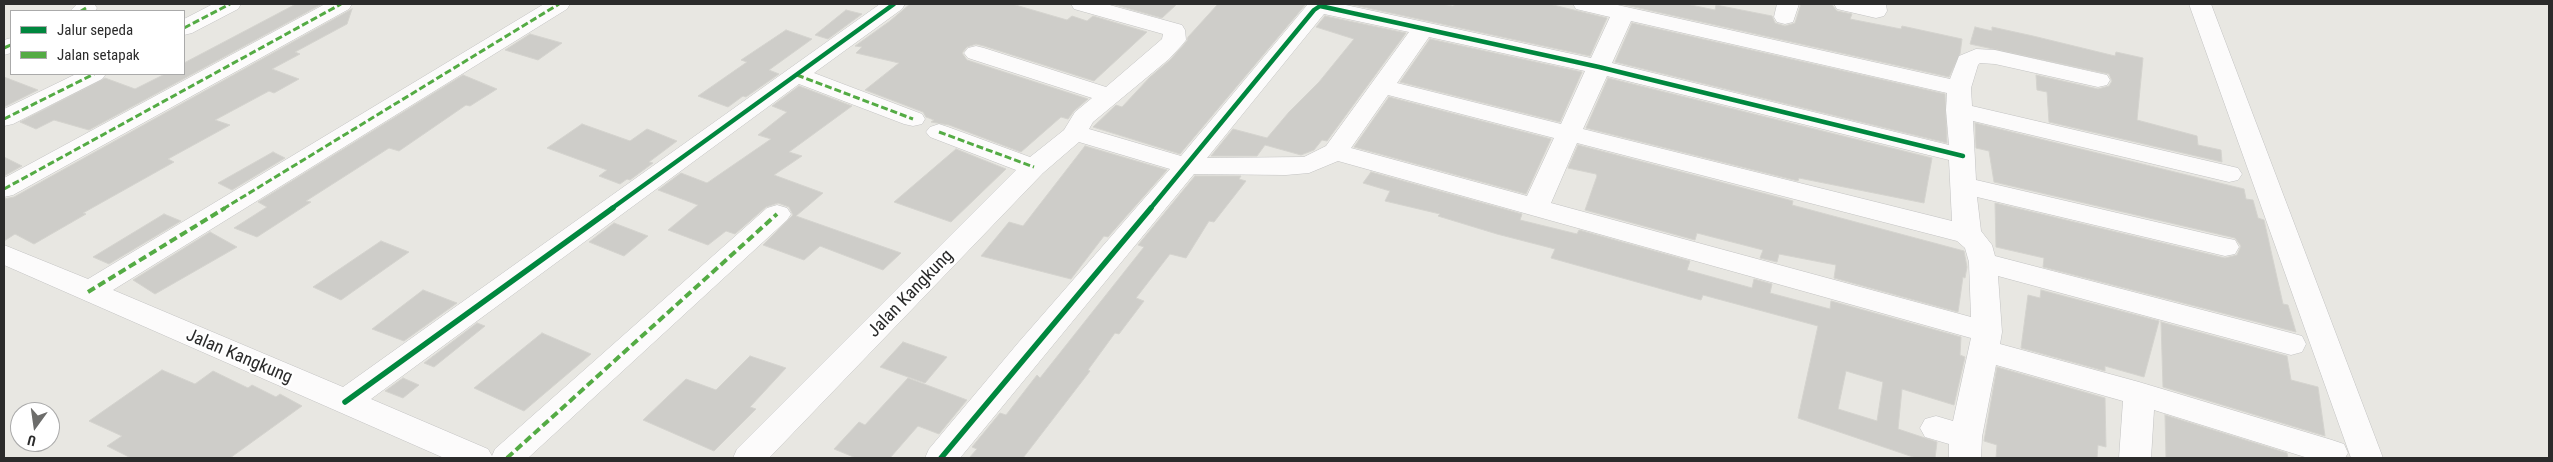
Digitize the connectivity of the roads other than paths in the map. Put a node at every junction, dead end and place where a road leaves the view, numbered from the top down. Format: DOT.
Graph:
graph roads {
  1 [pos="230,4"];
  2 [pos="341,4"];
  3 [pos="558,4"];
  4 [pos="894,4"];
  5 [pos="1082,4"];
  6 [pos="1584,4"];
  7 [pos="1845,4"];
  8 [pos="2200,4"];
  9 [pos="1876,7"];
  10 [pos="1623,13"];
  11 [pos="185,27"];
  12 [pos="1424,27"];
  13 [pos="976,53"];
  14 [pos="1599,67"];
  15 [pos="92,75"];
  16 [pos="797,75"];
  17 [pos="2098,80"];
  18 [pos="1381,86"];
  19 [pos="1111,96"];
  20 [pos="1959,99"];
  21 [pos="4,119"];
  22 [pos="913,119"];
  23 [pos="940,132"];
  24 [pos="1570,132"];
  25 [pos="1075,133"];
  26 [pos="1335,152"];
  27 [pos="1963,156"];
  28 [pos="1187,166"];
  29 [pos="1034,167"];
  30 [pos="2229,174"];
  31 [pos="1963,185"];
  32 [pos="4,189"];
  33 [pos="1536,207"];
  34 [pos="777,214"];
  35 [pos="1967,234"];
  36 [pos="2225,247"];
  37 [pos="4,254"];
  38 [pos="1983,262"];
  39 [pos="88,292"];
  40 [pos="1985,341"];
  41 [pos="2291,344"];
  42 [pos="2139,394"];
  43 [pos="345,402"];
  44 [pos="1936,428"];
  45 [pos="1966,448"];
  46 [pos="2332,453"];
  47 [pos="476,458"];
  48 [pos="508,458"];
  49 [pos="749,458"];
  50 [pos="941,458"];
  51 [pos="2135,458"];
  52 [pos="2367,458"];
  1 -- 11 [label="street"];
  2 -- 32 [label="street"];
  3 -- 39 [label="street"];
  4 -- 16 [label="street"];
  5 -- 19 [label="street, Jalan Kangkung"];
  6 -- 10 [label="street"];
  7 -- 9 [label="street"];
  8 -- 52 [label="street"];
  10 -- 14 [label="street"];
  10 -- 20 [label="street"];
  12 -- 14 [label="street"];
  12 -- 18 [label="street"];
  12 -- 28 [label="street"];
  13 -- 19 [label="street"];
  14 -- 24 [label="street"];
  14 -- 27 [label="street"];
  15 -- 21 [label="street"];
  16 -- 22 [label="street"];
  16 -- 43 [label="street"];
  17 -- 20 [label="street"];
  18 -- 24 [label="street"];
  18 -- 26 [label="street"];
  19 -- 25 [label="street, Jalan Kangkung"];
  20 -- 27 [label="street"];
  20 -- 30 [label="street"];
  23 -- 29 [label="street"];
  24 -- 33 [label="street"];
  24 -- 35 [label="street"];
  25 -- 28 [label="street"];
  25 -- 29 [label="street, Jalan Kangkung"];
  26 -- 28 [label="street"];
  26 -- 33 [label="street"];
  27 -- 31 [label="street"];
  28 -- 50 [label="street"];
  29 -- 49 [label="street, Jalan Kangkung"];
  31 -- 35 [label="street"];
  31 -- 36 [label="street"];
  33 -- 40 [label="street"];
  34 -- 48 [label="street"];
  35 -- 38 [label="street"];
  37 -- 39 [label="street, Jalan Kangkung"];
  38 -- 40 [label="street"];
  38 -- 41 [label="street"];
  39 -- 43 [label="street, Jalan Kangkung"];
  40 -- 42 [label="street"];
  40 -- 45 [label="street"];
  42 -- 46 [label="street"];
  42 -- 51 [label="street"];
  43 -- 47 [label="street, Jalan Kangkung"];
  44 -- 45 [label="street"];
}
